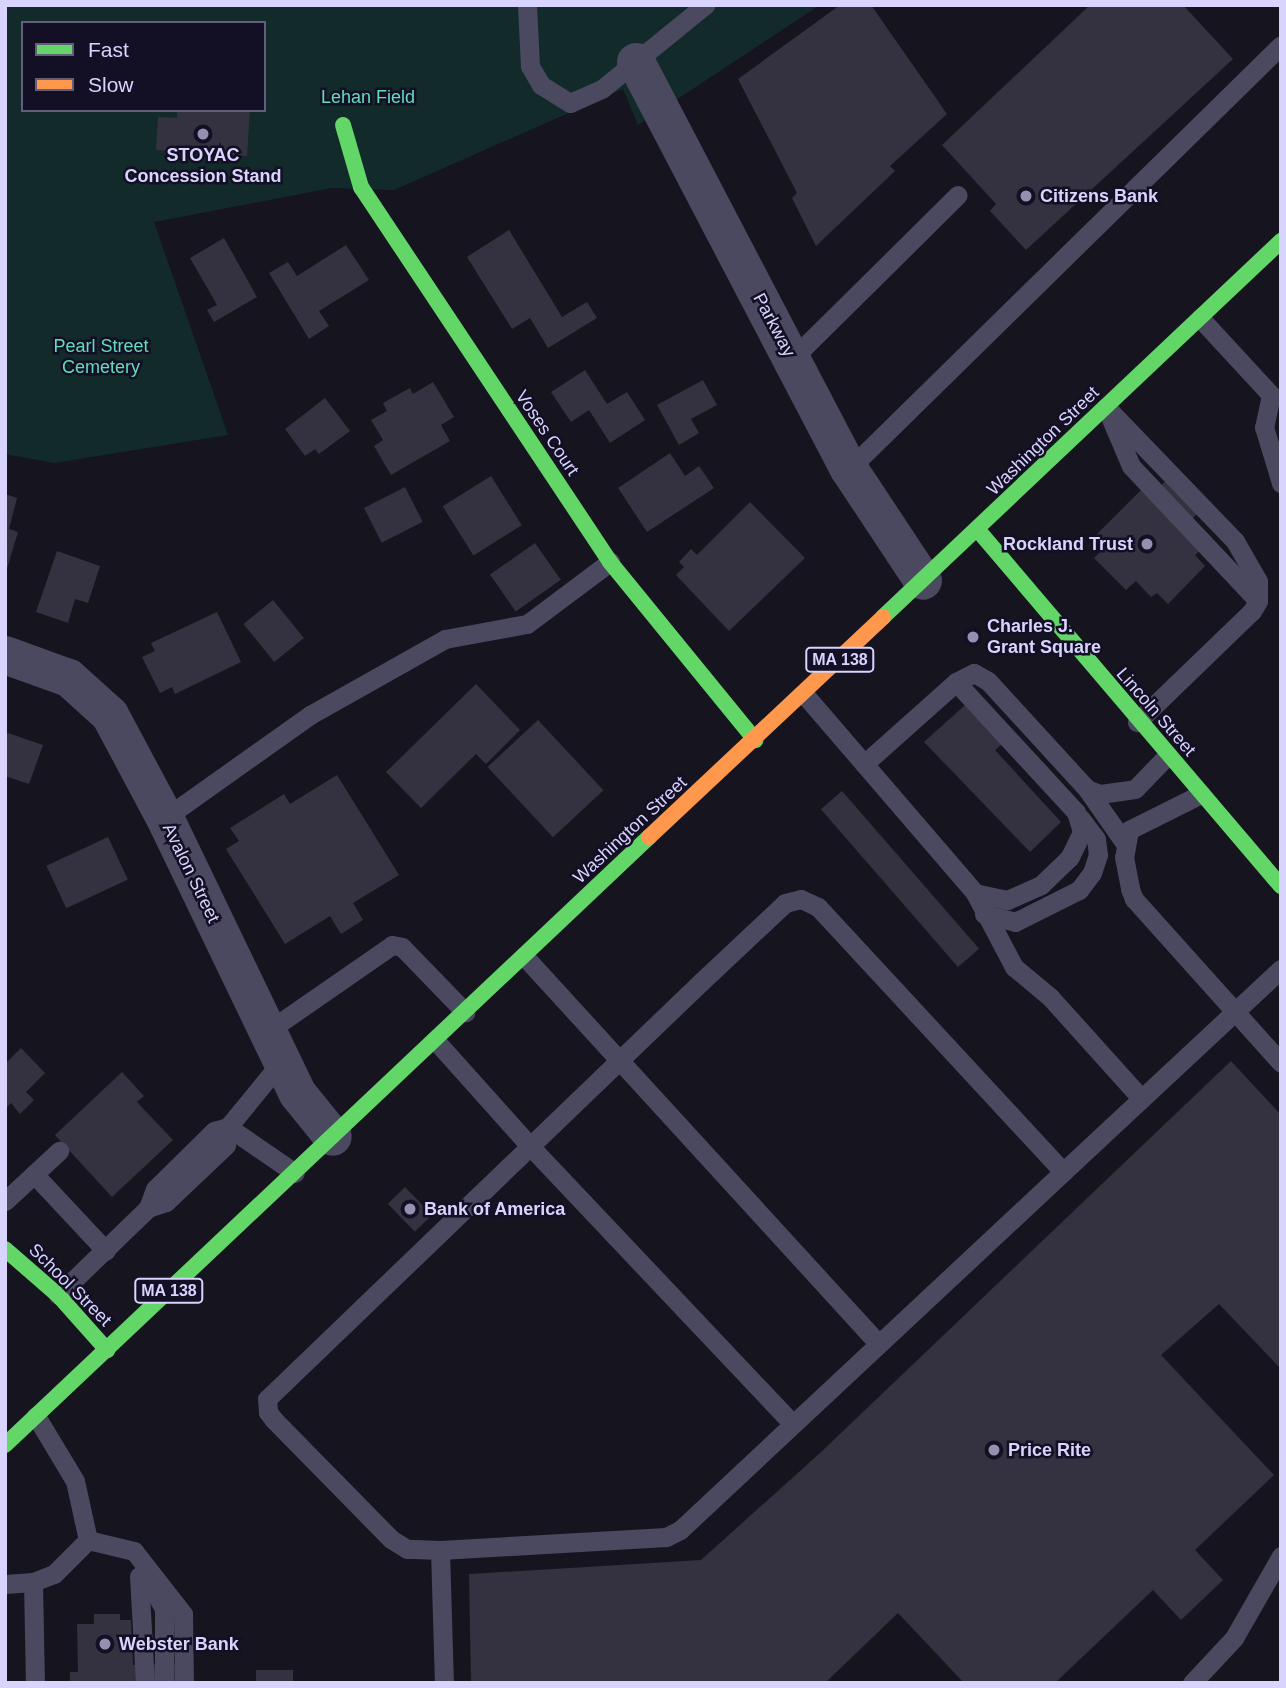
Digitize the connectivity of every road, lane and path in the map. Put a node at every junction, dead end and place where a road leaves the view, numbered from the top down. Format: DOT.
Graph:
graph roads {
  1 [pos="527,5"];
  2 [pos="705,5"];
  3 [pos="1281,45"];
  4 [pos="636,62"];
  5 [pos="343,125"];
  6 [pos="958,195"];
  7 [pos="1281,241"];
  8 [pos="1200,318"];
  9 [pos="792,359"];
  10 [pos="1276,390"];
  11 [pos="1106,407"];
  12 [pos="849,469"];
  13 [pos="1281,483"];
  14 [pos="977,529"];
  15 [pos="610,562"];
  16 [pos="923,580"];
  17 [pos="5,654"];
  18 [pos="956,682"];
  19 [pos="804,694"];
  20 [pos="1138,722"];
  21 [pos="755,740"];
  22 [pos="1168,755"];
  23 [pos="864,764"];
  24 [pos="1087,789"];
  25 [pos="1201,794"];
  26 [pos="1076,812"];
  27 [pos="165,818"];
  28 [pos="1124,842"];
  29 [pos="1281,886"];
  30 [pos="975,893"];
  31 [pos="984,914"];
  32 [pos="524,956"];
  33 [pos="1281,969"];
  34 [pos="464,1012"];
  35 [pos="1234,1012"];
  36 [pos="436,1040"];
  37 [pos="275,1046"];
  38 [pos="617,1061"];
  39 [pos="1281,1063"];
  40 [pos="1142,1098"];
  41 [pos="228,1127"];
  42 [pos="333,1137"];
  43 [pos="529,1145"];
  44 [pos="59,1151"];
  45 [pos="1063,1172"];
  46 [pos="295,1173"];
  47 [pos="34,1174"];
  48 [pos="5,1201"];
  49 [pos="5,1249"];
  50 [pos="106,1251"];
  51 [pos="58,1295"];
  52 [pos="877,1342"];
  53 [pos="107,1350"];
  54 [pos="36,1416"];
  55 [pos="792,1423"];
  56 [pos="5,1445"];
  57 [pos="88,1540"];
  58 [pos="440,1550"];
  59 [pos="134,1551"];
  60 [pos="1281,1556"];
  61 [pos="33,1582"];
  62 [pos="5,1584"];
  63 [pos="35,1683"];
  64 [pos="145,1683"];
  65 [pos="164,1683"];
  66 [pos="184,1683"];
  67 [pos="444,1683"];
  68 [pos="1192,1683"];
  1 -- 4 [label="lane"];
  2 -- 4 [label="lane"];
  3 -- 12 [label="lane"];
  4 -- 9 [label="street, Parkway"];
  5 -- 15 [label="main road, Voses Court"];
  6 -- 9 [label="lane"];
  7 -- 8 [label="main road, Washington Street / MA 138"];
  8 -- 10 [label="lane"];
  8 -- 11 [label="main road, Washington Street / MA 138"];
  9 -- 12 [label="street, Parkway"];
  10 -- 13 [label="lane"];
  11 -- 14 [label="main road, Washington Street / MA 138"];
  11 -- 20 [label="lane"];
  12 -- 16 [label="street, Parkway"];
  14 -- 16 [label="main road, Washington Street / MA 138"];
  14 -- 20 [label="main road, Lincoln Street"];
  15 -- 21 [label="main road, Voses Court"];
  15 -- 27 [label="lane"];
  16 -- 19 [label="main road, Washington Street / MA 138"];
  17 -- 27 [label="street, Avalon Street"];
  18 -- 23 [label="lane"];
  18 -- 24 [label="lane"];
  18 -- 26 [label="lane"];
  19 -- 21 [label="main road, Washington Street / MA 138"];
  19 -- 23 [label="lane"];
  20 -- 22 [label="main road, Lincoln Street"];
  21 -- 32 [label="main road, Washington Street / MA 138"];
  22 -- 24 [label="lane"];
  22 -- 25 [label="main road, Lincoln Street"];
  23 -- 30 [label="lane"];
  24 -- 28 [label="lane"];
  25 -- 28 [label="lane"];
  25 -- 29 [label="main road, Lincoln Street"];
  26 -- 30 [label="lane"];
  26 -- 31 [label="lane"];
  27 -- 37 [label="street, Avalon Street"];
  28 -- 35 [label="lane"];
  30 -- 31 [label="lane"];
  31 -- 40 [label="lane"];
  32 -- 34 [label="main road, Washington Street / MA 138"];
  32 -- 38 [label="lane"];
  33 -- 35 [label="lane"];
  34 -- 36 [label="main road, Washington Street / MA 138"];
  34 -- 37 [label="lane"];
  35 -- 39 [label="lane"];
  35 -- 40 [label="lane"];
  36 -- 42 [label="main road, Washington Street / MA 138"];
  36 -- 43 [label="lane"];
  37 -- 41 [label="lane"];
  37 -- 42 [label="street, Avalon Street"];
  38 -- 43 [label="lane"];
  38 -- 45 [label="lane"];
  38 -- 52 [label="lane"];
  40 -- 45 [label="lane"];
  41 -- 46 [label="lane"];
  41 -- 50 [label="lane"];
  42 -- 46 [label="main road, Washington Street / MA 138"];
  43 -- 55 [label="lane"];
  43 -- 58 [label="lane"];
  44 -- 47 [label="lane"];
  45 -- 52 [label="lane"];
  46 -- 53 [label="main road, Washington Street / MA 138"];
  47 -- 48 [label="lane"];
  47 -- 50 [label="lane"];
  49 -- 51 [label="main road, School Street"];
  50 -- 51 [label="lane"];
  51 -- 53 [label="main road, School Street"];
  52 -- 55 [label="lane"];
  53 -- 54 [label="main road, Washington Street / MA 138"];
  54 -- 56 [label="main road, Washington Street / MA 138"];
  54 -- 57 [label="lane"];
  55 -- 58 [label="lane"];
  57 -- 59 [label="lane"];
  57 -- 61 [label="lane"];
  58 -- 67 [label="lane"];
  59 -- 64 [label="lane"];
  59 -- 65 [label="lane"];
  59 -- 66 [label="lane"];
  60 -- 68 [label="lane"];
  61 -- 62 [label="lane"];
  61 -- 63 [label="lane"];
}
